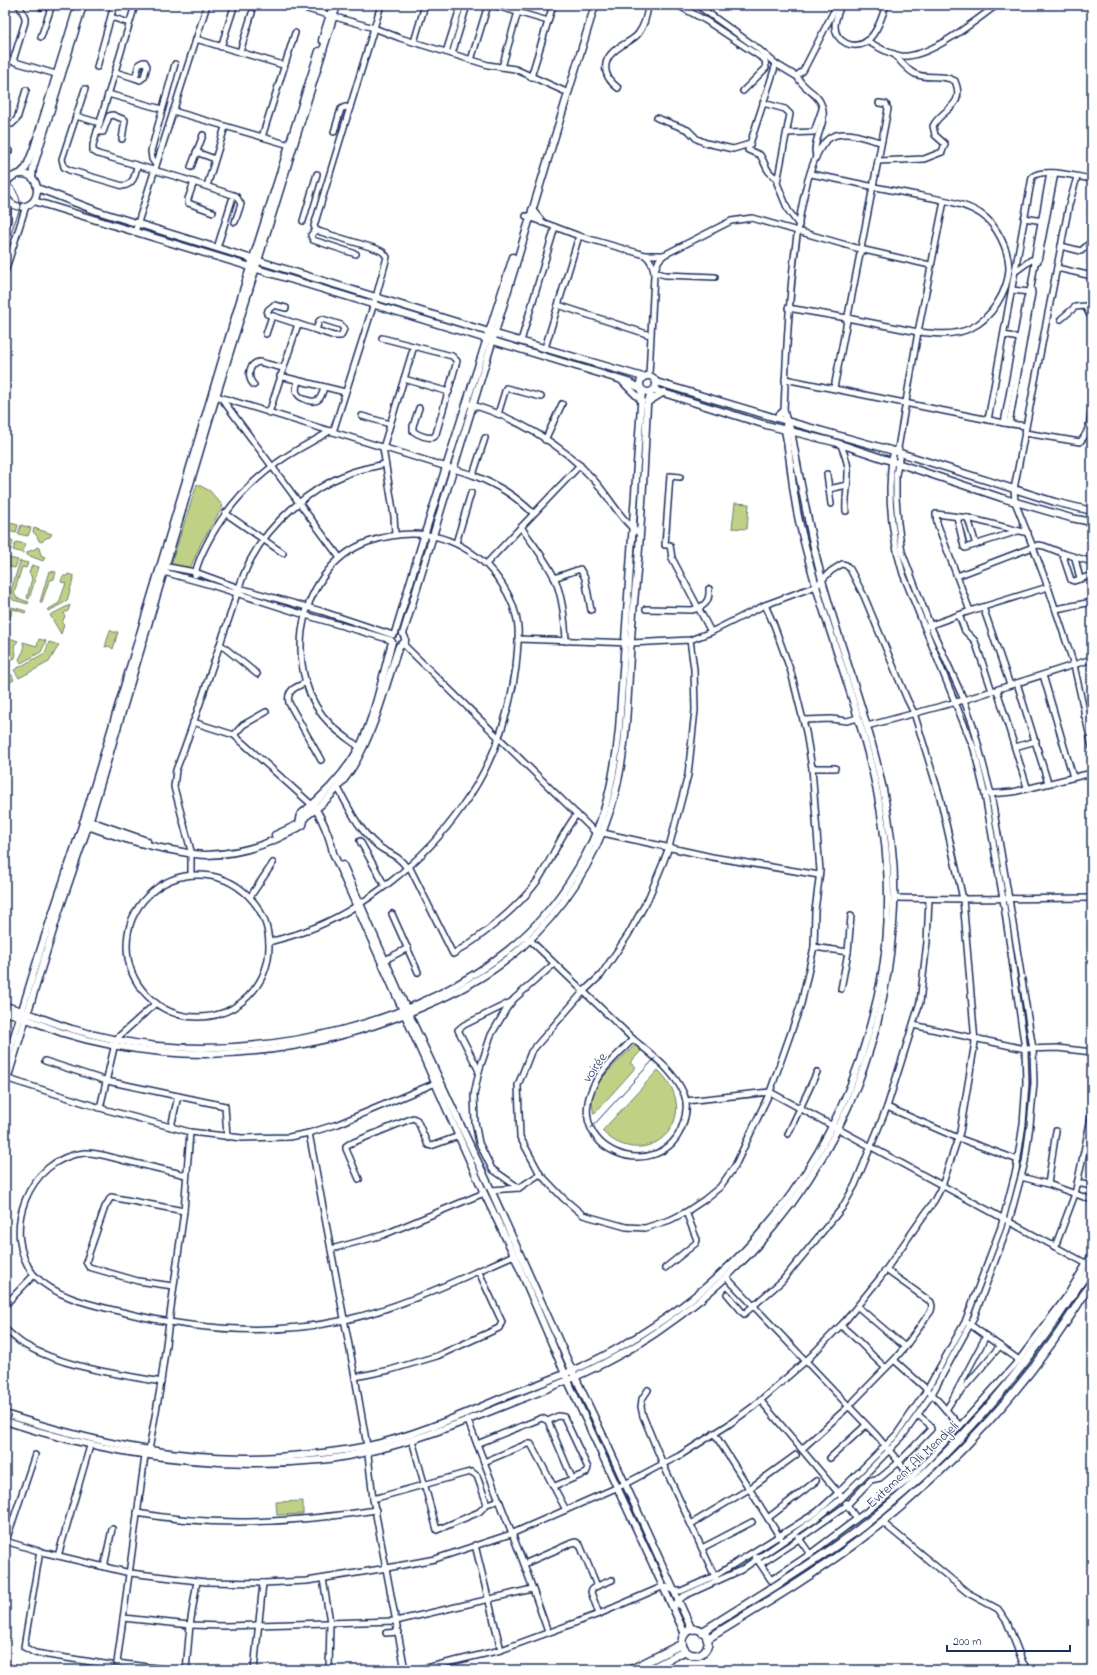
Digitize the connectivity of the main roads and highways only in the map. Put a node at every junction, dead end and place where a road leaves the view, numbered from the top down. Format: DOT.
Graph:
graph roads {
  1 [pos="78,5"];
  2 [pos="83,5"];
  3 [pos="333,5"];
  4 [pos="337,5"];
  5 [pos="592,5"];
  6 [pos="595,5"];
  7 [pos="332,16"];
  8 [pos="59,75"];
  9 [pos="20,174"];
  10 [pos="32,177"];
  11 [pos="7,179"];
  12 [pos="5,186"];
  13 [pos="38,188"];
  14 [pos="6,197"];
  15 [pos="34,201"];
  16 [pos="97,210"];
  17 [pos="532,210"];
  18 [pos="528,217"];
  19 [pos="94,220"];
  20 [pos="542,222"];
  21 [pos="256,260"];
  22 [pos="254,268"];
  23 [pos="375,300"];
  24 [pos="491,336"];
  25 [pos="646,376"];
  26 [pos="621,380"];
  27 [pos="656,382"];
  28 [pos="641,389"];
  29 [pos="652,391"];
  30 [pos="664,392"];
  31 [pos="645,402"];
  32 [pos="784,411"];
  33 [pos="776,418"];
  34 [pos="787,422"];
  35 [pos="788,431"];
  36 [pos="450,468"];
  37 [pos="1092,511"];
  38 [pos="1092,522"];
  39 [pos="403,634"];
  40 [pos="393,638"];
  41 [pos="628,642"];
  42 [pos="401,645"];
  43 [pos="877,777"];
  44 [pos="314,807"];
  45 [pos="87,823"];
  46 [pos="358,905"];
  47 [pos="5,1006"];
  48 [pos="406,1011"];
  49 [pos="5,1012"];
  50 [pos="24,1014"];
  51 [pos="5,1066"];
  52 [pos="6,1078"];
  53 [pos="438,1082"];
  54 [pos="5,1086"];
  55 [pos="1089,1265"];
  56 [pos="1092,1281"];
  57 [pos="572,1370"];
  58 [pos="565,1373"];
  59 [pos="575,1377"];
  60 [pos="568,1381"];
  61 [pos="5,1414"];
  62 [pos="5,1421"];
  63 [pos="367,1449"];
  64 [pos="692,1630"];
  65 [pos="702,1632"];
  66 [pos="685,1634"];
  67 [pos="707,1639"];
  68 [pos="684,1647"];
  69 [pos="5,1668"];
  70 [pos="14,1670"];
  71 [pos="630,1670"];
  72 [pos="648,1670"];
  1 -- 8 [label="main road"];
  2 -- 8 [label="main road"];
  3 -- 7 [label="main road"];
  4 -- 7 [label="main road"];
  5 -- 18 [label="main road"];
  6 -- 17 [label="main road"];
  7 -- 21 [label="main road"];
  8 -- 9 [label="main road"];
  8 -- 10 [label="main road"];
  9 -- 10 [label="main road"];
  9 -- 11 [label="main road"];
  10 -- 13 [label="main road"];
  11 -- 12 [label="main road"];
  13 -- 15 [label="main road"];
  13 -- 16 [label="main road"];
  14 -- 15 [label="main road"];
  15 -- 19 [label="main road"];
  16 -- 19 [label="main road"];
  16 -- 21 [label="main road"];
  17 -- 18 [label="main road"];
  17 -- 20 [label="main road"];
  18 -- 24 [label="main road"];
  19 -- 22 [label="main road"];
  21 -- 22 [label="main road"];
  21 -- 23 [label="main road"];
  22 -- 23 [label="main road"];
  22 -- 45 [label="main road"];
  23 -- 24 [label="main road"];
  24 -- 25 [label="main road"];
  24 -- 26 [label="main road"];
  24 -- 36 [label="main road"];
  24 -- 36 [label="main road"];
  25 -- 27 [label="main road"];
  25 -- 28 [label="main road"];
  26 -- 28 [label="main road"];
  26 -- 31 [label="main road"];
  27 -- 29 [label="main road"];
  27 -- 33 [label="main road"];
  28 -- 29 [label="main road"];
  28 -- 31 [label="main road"];
  29 -- 30 [label="main road"];
  29 -- 31 [label="main road"];
  30 -- 31 [label="main road"];
  30 -- 35 [label="main road"];
  31 -- 41 [label="main road"];
  31 -- 41 [label="main road"];
  32 -- 33 [label="main road"];
  33 -- 34 [label="main road"];
  34 -- 35 [label="main road"];
  34 -- 37 [label="main road"];
  35 -- 38 [label="main road"];
  35 -- 43 [label="main road"];
  35 -- 43 [label="main road"];
  36 -- 39 [label="main road"];
  36 -- 40 [label="main road"];
  39 -- 40 [label="main road"];
  39 -- 42 [label="main road"];
  40 -- 42 [label="main road"];
  40 -- 44 [label="main road"];
  41 -- 48 [label="main road"];
  42 -- 44 [label="main road"];
  43 -- 57 [label="main road"];
  43 -- 59 [label="main road"];
  44 -- 45 [label="main road"];
  44 -- 46 [label="main road"];
  45 -- 50 [label="main road"];
  46 -- 48 [label="main road"];
  46 -- 48 [label="main road"];
  47 -- 50 [label="main road"];
  48 -- 50 [label="main road"];
  48 -- 50 [label="main road"];
  48 -- 53 [label="main road"];
  49 -- 50 [label="main road"];
  50 -- 51 [label="main road"];
  50 -- 52 [label="main road"];
  52 -- 54 [label="main road"];
  53 -- 57 [label="main road"];
  53 -- 58 [label="main road"];
  55 -- 65 [label="highway, Evitement Ali Mendjeli"];
  56 -- 67 [label="highway, Evitement Ali Mendjeli"];
  57 -- 58 [label="main road"];
  57 -- 59 [label="main road"];
  58 -- 60 [label="main road"];
  58 -- 63 [label="main road"];
  59 -- 60 [label="main road"];
  59 -- 64 [label="main road"];
  60 -- 63 [label="main road"];
  60 -- 66 [label="main road"];
  61 -- 63 [label="main road"];
  62 -- 63 [label="main road"];
  64 -- 65 [label="highway"];
  64 -- 66 [label="highway"];
  65 -- 67 [label="highway"];
  66 -- 68 [label="highway"];
  67 -- 68 [label="highway"];
  68 -- 71 [label="highway"];
  68 -- 72 [label="highway"];
  69 -- 70 [label="highway"];
}
